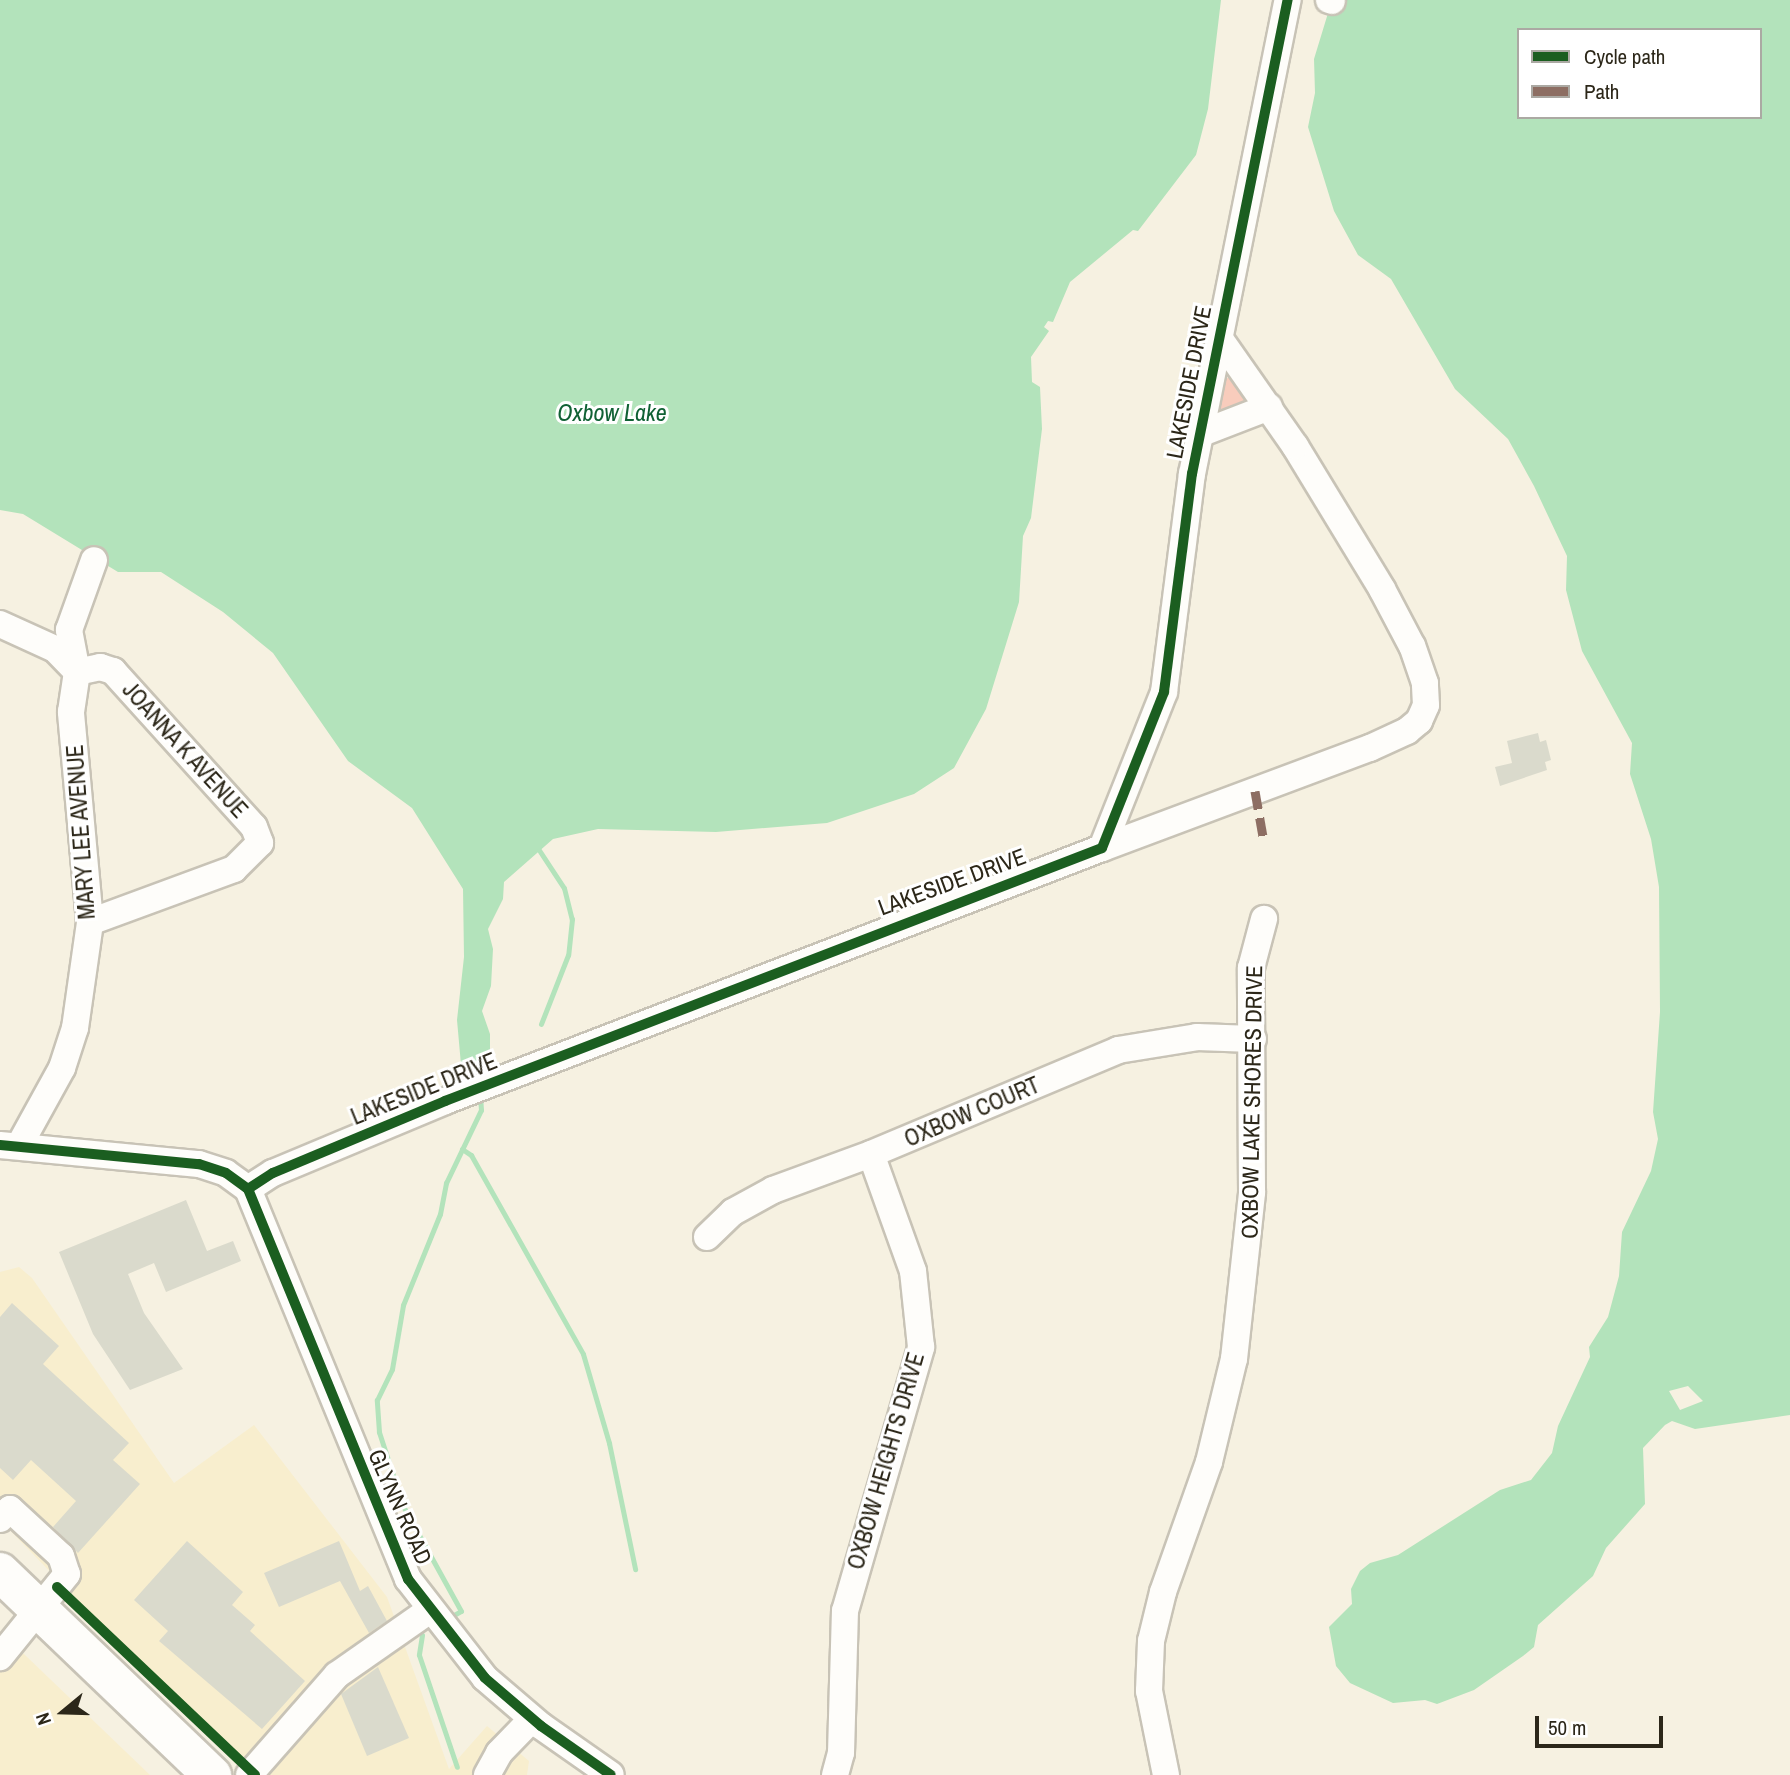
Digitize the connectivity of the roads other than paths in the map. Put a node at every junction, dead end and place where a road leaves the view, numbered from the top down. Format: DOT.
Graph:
graph roads {
  1 [pos="1288,0"];
  2 [pos="1218,336"];
  3 [pos="1269,407"];
  4 [pos="1202,433"];
  5 [pos="94,560"];
  6 [pos="0,624"];
  7 [pos="77,672"];
  8 [pos="1102,848"];
  9 [pos="1264,919"];
  10 [pos="90,922"];
  11 [pos="1253,1039"];
  12 [pos="9,1146"];
  13 [pos="871,1154"];
  14 [pos="248,1189"];
  15 [pos="707,1237"];
  16 [pos="3,1509"];
  17 [pos="0,1572"];
  18 [pos="40,1610"];
  19 [pos="430,1610"];
  20 [pos="0,1657"];
  21 [pos="533,1719"];
  22 [pos="212,1775"];
  23 [pos="249,1775"];
  24 [pos="487,1775"];
  25 [pos="611,1775"];
  26 [pos="835,1775"];
  27 [pos="1166,1775"];
  1 -- 2 [label="street, LAKESIDE DRIVE"];
  2 -- 3 [label="street, LAKESIDE DRIVE"];
  2 -- 4 [label="street, LAKESIDE DRIVE"];
  3 -- 4 [label="street, LAKESIDE DRIVE"];
  3 -- 8 [label="street, LAKESIDE DRIVE"];
  4 -- 8 [label="street, LAKESIDE DRIVE"];
  5 -- 7 [label="street, MARY LEE AVENUE"];
  6 -- 7 [label="street"];
  7 -- 10 [label="street, MARY LEE AVENUE"];
  7 -- 10 [label="street, JOANNA K AVENUE"];
  8 -- 14 [label="street, LAKESIDE DRIVE"];
  9 -- 11 [label="street, OXBOW LAKE SHORES DRIVE"];
  10 -- 12 [label="street, MARY LEE AVENUE"];
  11 -- 13 [label="street, OXBOW COURT"];
  11 -- 27 [label="street, OXBOW LAKE SHORES DRIVE"];
  12 -- 14 [label="street"];
  13 -- 15 [label="street, OXBOW COURT"];
  13 -- 26 [label="street, OXBOW HEIGHTS DRIVE"];
  14 -- 19 [label="street, GLYNN ROAD"];
  16 -- 18 [label="street"];
  17 -- 18 [label="highway"];
  18 -- 20 [label="street"];
  18 -- 22 [label="highway"];
  19 -- 21 [label="street, GLYNN ROAD"];
  19 -- 23 [label="street"];
  21 -- 24 [label="street"];
  21 -- 25 [label="street, GLYNN ROAD"];
}
